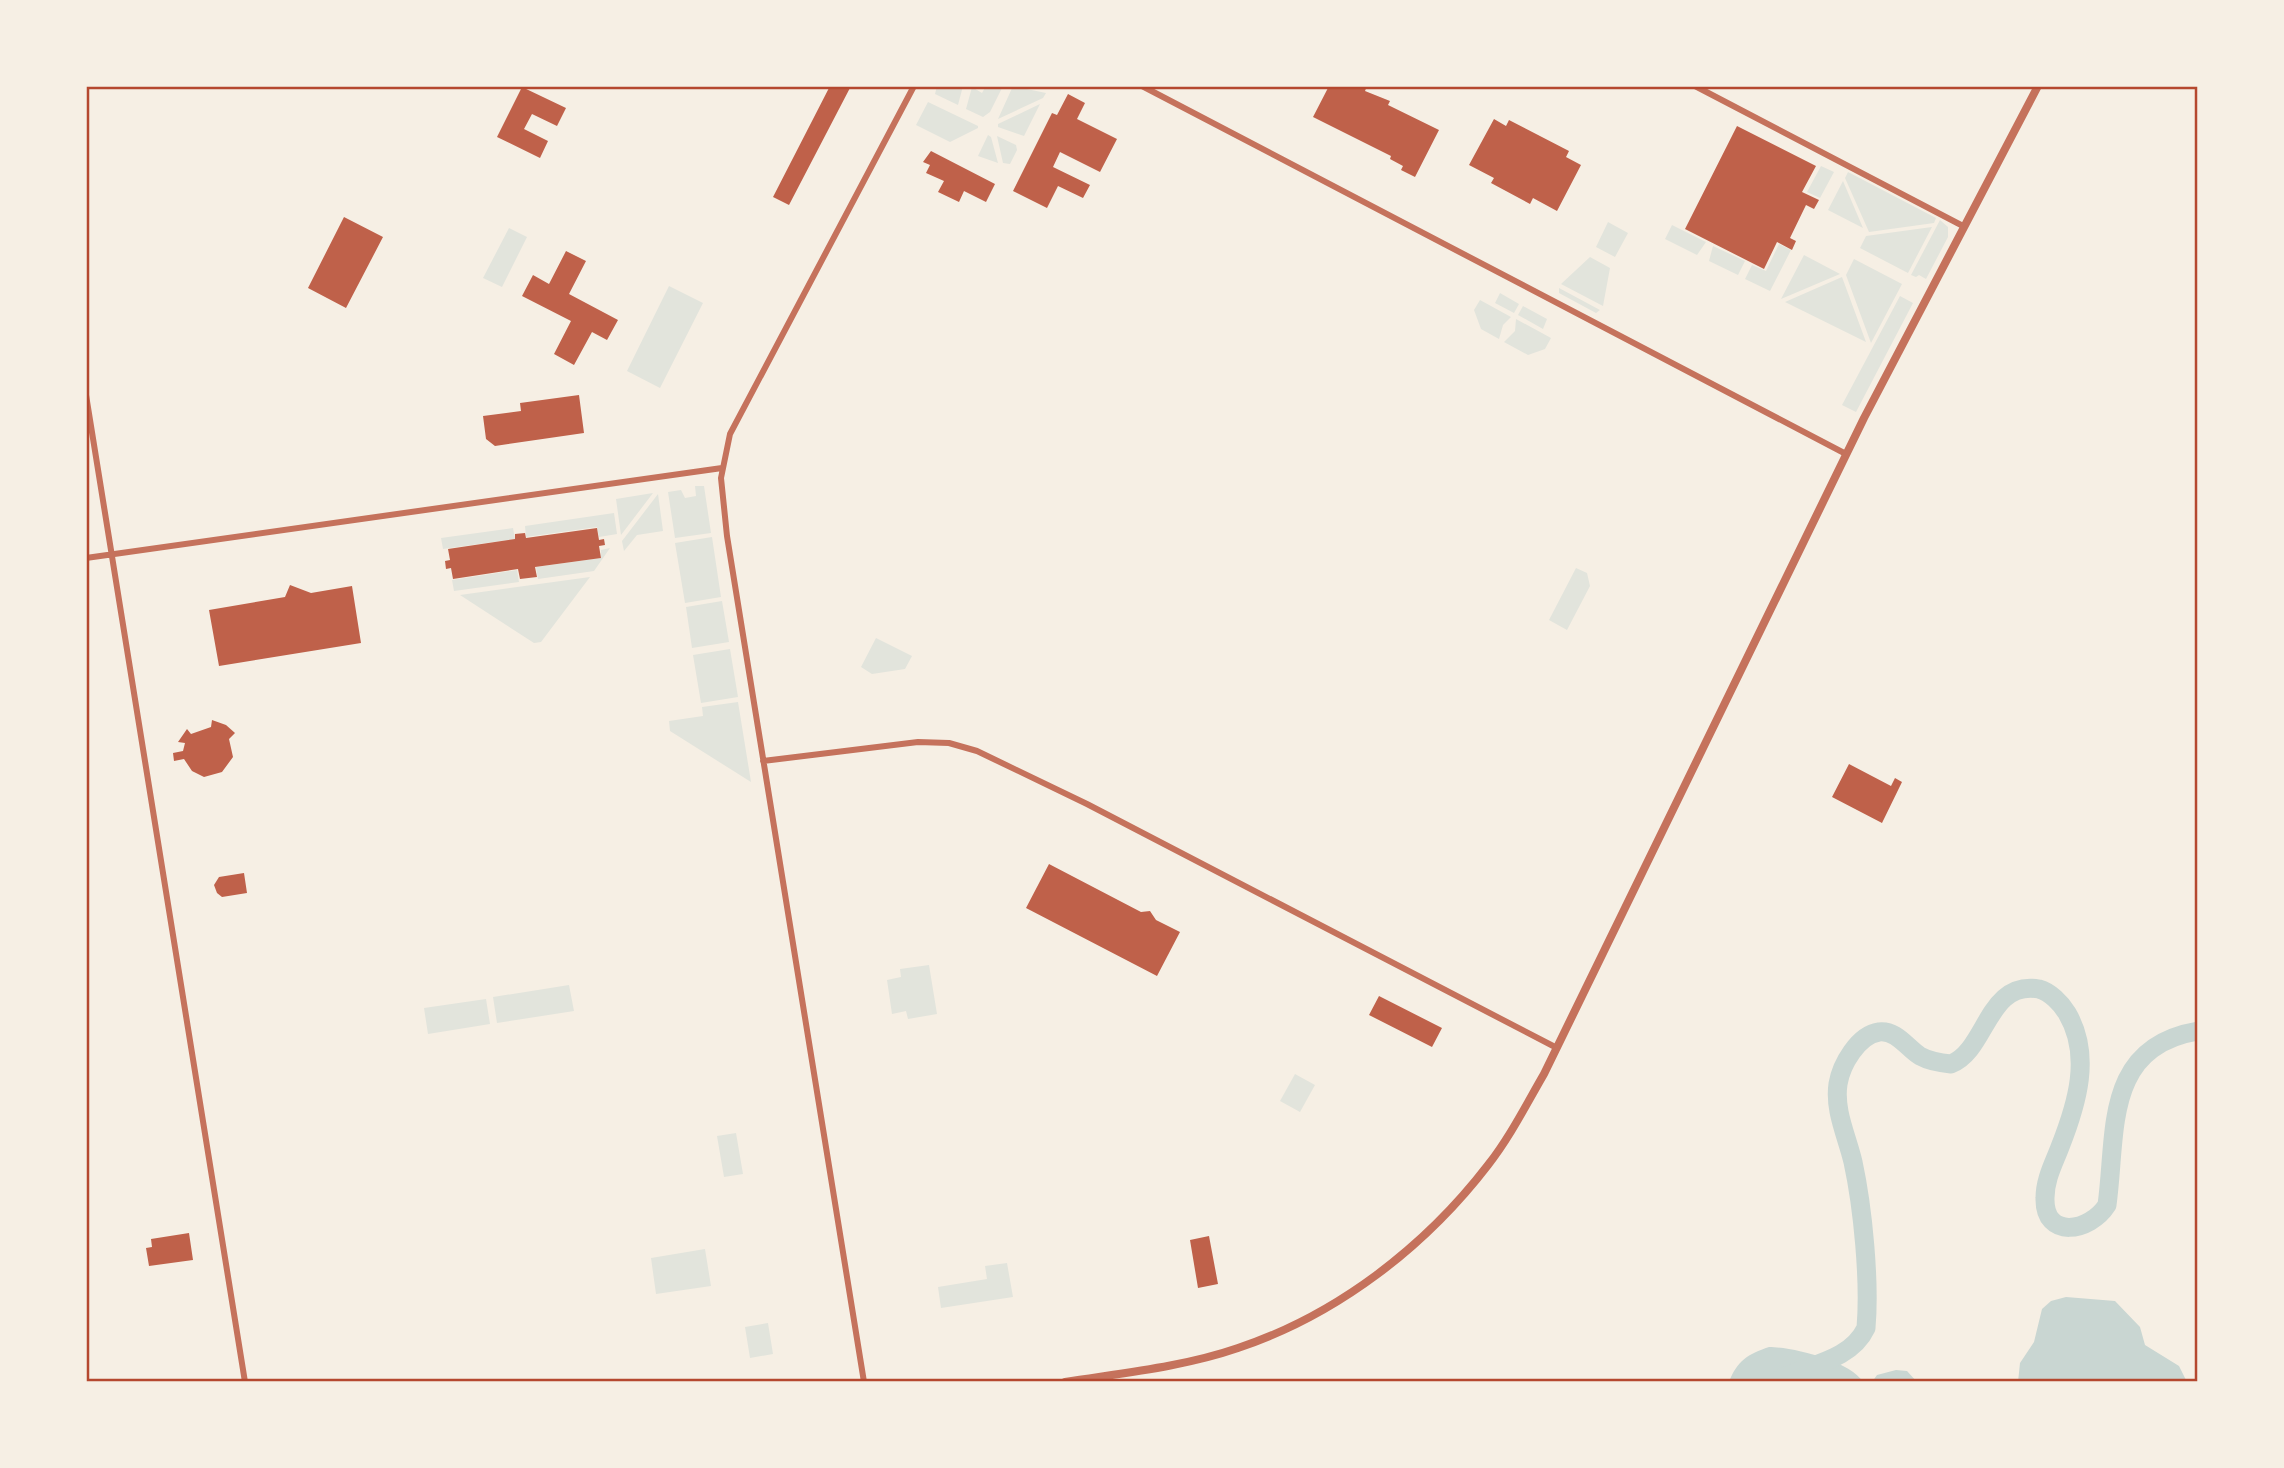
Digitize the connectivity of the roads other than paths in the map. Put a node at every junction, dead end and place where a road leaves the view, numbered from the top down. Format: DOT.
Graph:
graph roads {
  1 [pos="914,86"];
  2 [pos="1142,86"];
  3 [pos="1695,86"];
  4 [pos="2038,86"];
  5 [pos="1963,226"];
  6 [pos="86,395"];
  7 [pos="1846,454"];
  8 [pos="722,468"];
  9 [pos="111,554"];
  10 [pos="86,558"];
  11 [pos="763,761"];
  12 [pos="1557,1048"];
  13 [pos="245,1382"];
  14 [pos="864,1382"];
  15 [pos="1065,1382"];
  1 -- 8 [label="street"];
  2 -- 7 [label="street"];
  3 -- 5 [label="street"];
  4 -- 5 [label="street"];
  5 -- 7 [label="street"];
  6 -- 9 [label="street"];
  7 -- 12 [label="street"];
  8 -- 9 [label="street"];
  8 -- 11 [label="street"];
  9 -- 10 [label="street"];
  9 -- 13 [label="street"];
  11 -- 12 [label="street"];
  11 -- 14 [label="street"];
  12 -- 15 [label="street"];
}
